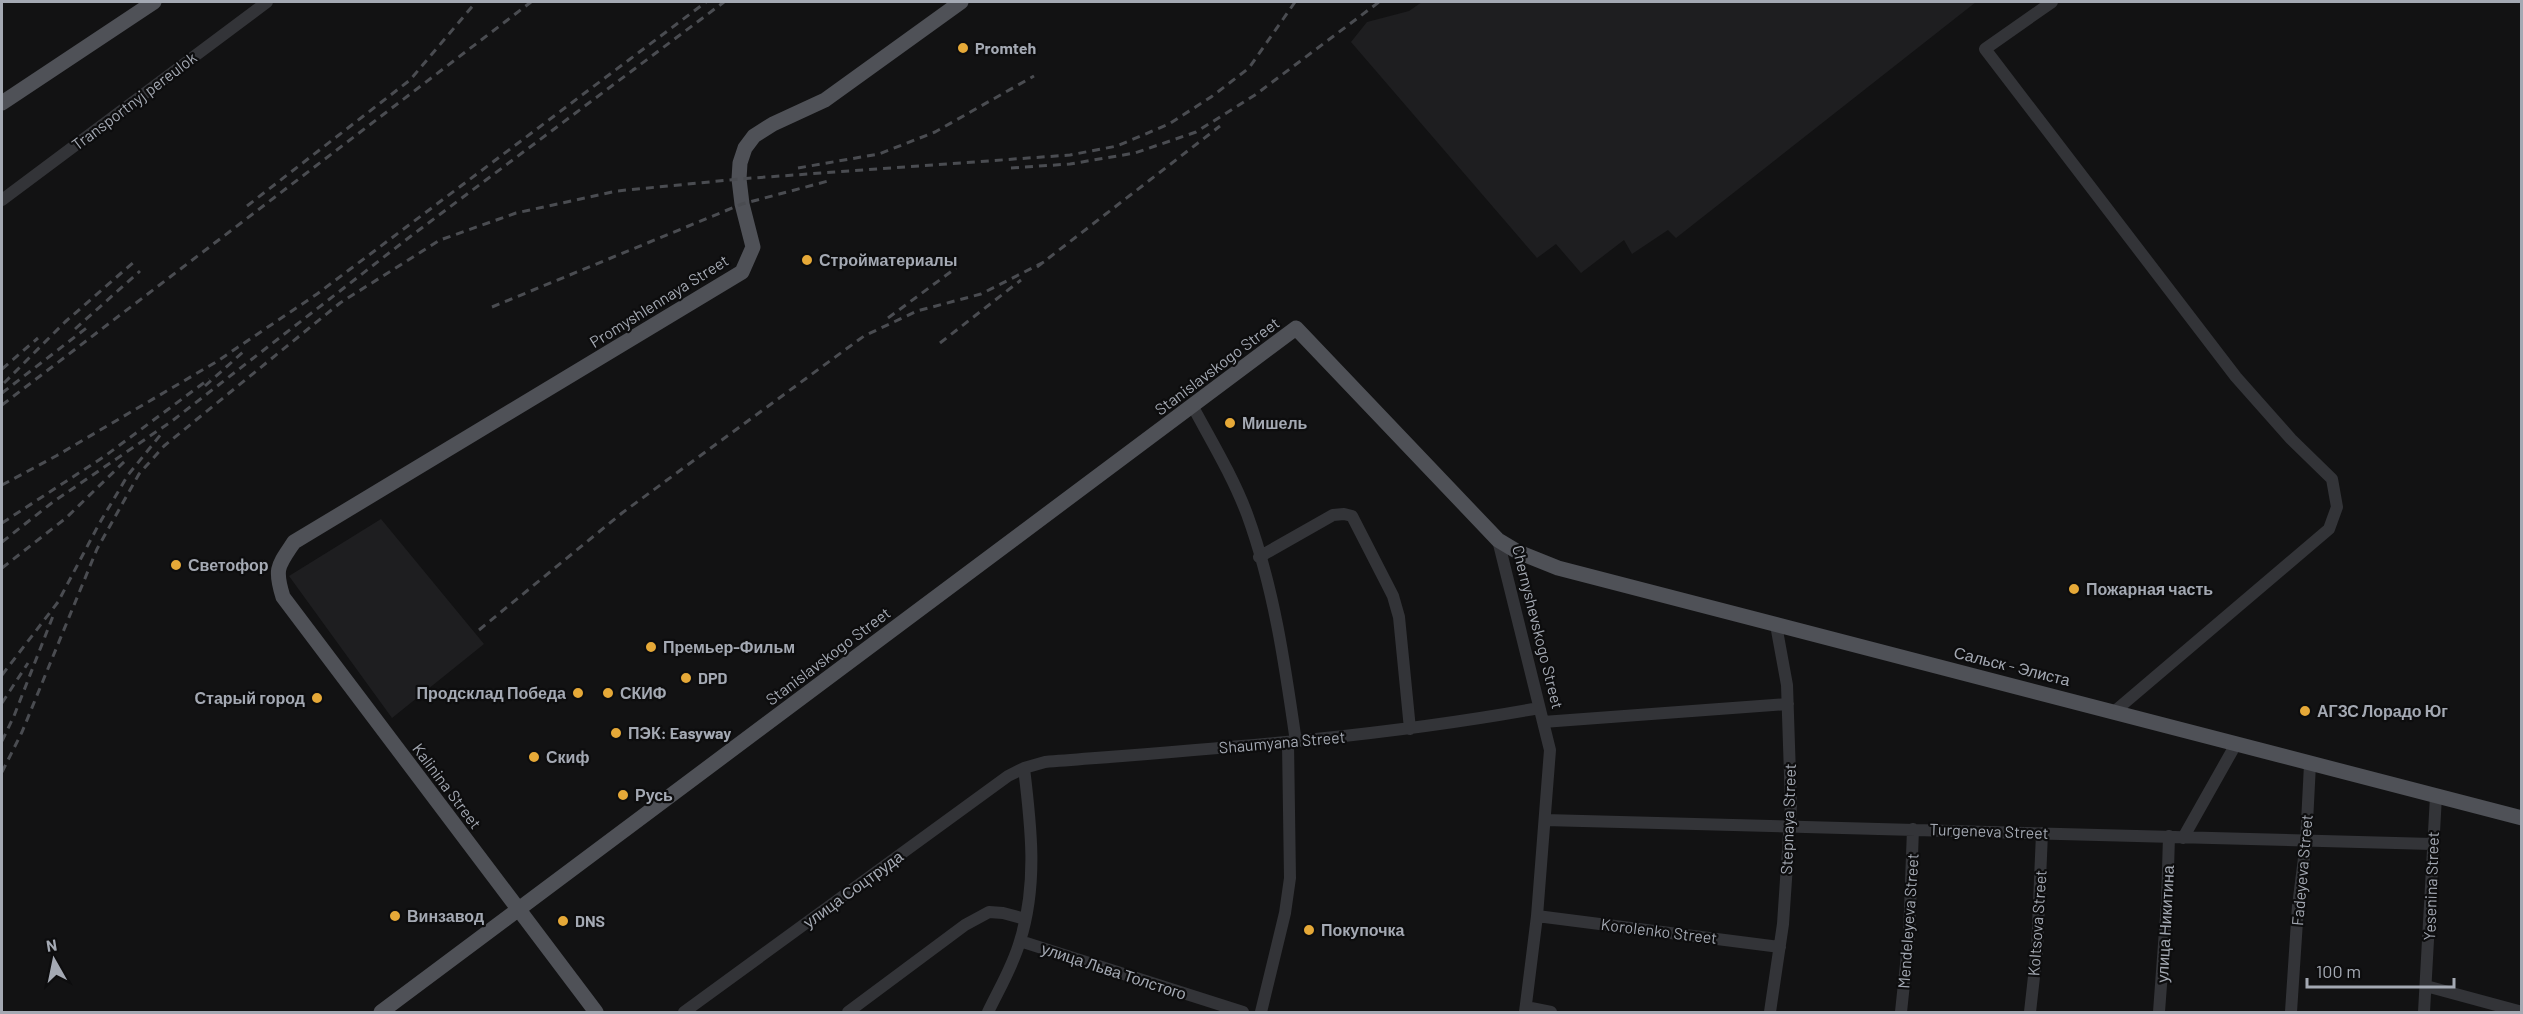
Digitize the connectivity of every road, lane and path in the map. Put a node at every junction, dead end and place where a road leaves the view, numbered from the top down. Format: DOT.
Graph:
graph roads {
  1 [pos="154,2"];
  2 [pos="267,2"];
  3 [pos="961,2"];
  4 [pos="2052,2"];
  5 [pos="2,103"];
  6 [pos="2,200"];
  7 [pos="1296,328"];
  8 [pos="1193,407"];
  9 [pos="1498,540"];
  10 [pos="1259,557"];
  11 [pos="276,576"];
  12 [pos="1776,624"];
  13 [pos="1788,704"];
  14 [pos="1539,708"];
  15 [pos="2115,711"];
  16 [pos="1543,722"];
  17 [pos="1410,729"];
  18 [pos="1292,743"];
  19 [pos="2236,744"];
  20 [pos="2310,764"];
  21 [pos="1024,768"];
  22 [pos="2436,796"];
  23 [pos="2522,818"];
  24 [pos="1545,820"];
  25 [pos="1790,825"];
  26 [pos="1913,829"];
  27 [pos="2042,833"];
  28 [pos="2169,836"];
  29 [pos="2183,838"];
  30 [pos="2306,842"];
  31 [pos="2432,844"];
  32 [pos="517,909"];
  33 [pos="1537,916"];
  34 [pos="1025,919"];
  35 [pos="1020,941"];
  36 [pos="1780,947"];
  37 [pos="2426,986"];
  38 [pos="1525,1010"];
  39 [pos="381,1012"];
  40 [pos="596,1012"];
  41 [pos="684,1012"];
  42 [pos="848,1012"];
  43 [pos="988,1012"];
  44 [pos="1243,1012"];
  45 [pos="1261,1012"];
  46 [pos="1551,1012"];
  47 [pos="1770,1012"];
  48 [pos="1901,1012"];
  49 [pos="2030,1012"];
  50 [pos="2159,1012"];
  51 [pos="2291,1012"];
  52 [pos="2424,1012"];
  53 [pos="2522,1012"];
  1 -- 5 [label="main road"];
  2 -- 6 [label="street, Transportnyj pereulok"];
  3 -- 11 [label="main road, Promyshlennaya Street"];
  4 -- 15 [label="street"];
  7 -- 8 [label="main road, Stanislavskogo Street"];
  7 -- 9 [label="main road, Chernyshevskogo Street"];
  8 -- 10 [label="street"];
  8 -- 32 [label="main road, Stanislavskogo Street"];
  9 -- 12 [label="main road, Сальск - Элиста"];
  9 -- 14 [label="street, Chernyshevskogo Street"];
  10 -- 17 [label="street"];
  10 -- 18 [label="street"];
  11 -- 32 [label="main road, Kalinina Street"];
  12 -- 13 [label="street, Stepnaya Street"];
  12 -- 15 [label="main road, Сальск - Элиста"];
  13 -- 16 [label="street"];
  13 -- 25 [label="street, Stepnaya Street"];
  14 -- 16 [label="street, Chernyshevskogo Street"];
  14 -- 17 [label="street, Shaumyana Street"];
  15 -- 19 [label="main road, Сальск - Элиста"];
  16 -- 24 [label="street, Chernyshevskogo Street"];
  17 -- 18 [label="street, Shaumyana Street"];
  18 -- 21 [label="street, Shaumyana Street"];
  18 -- 45 [label="street"];
  19 -- 20 [label="main road, Сальск - Элиста"];
  19 -- 29 [label="street"];
  20 -- 22 [label="main road, Сальск - Элиста"];
  20 -- 30 [label="street, Fadeyeva Street"];
  21 -- 34 [label="street"];
  21 -- 41 [label="street, улица Соцтруда"];
  22 -- 23 [label="main road, Сальск - Элиста"];
  22 -- 31 [label="street, Yesenina Street"];
  24 -- 25 [label="street, Turgeneva Street"];
  24 -- 33 [label="street, Chernyshevskogo Street"];
  25 -- 26 [label="street, Turgeneva Street"];
  25 -- 36 [label="street, Stepnaya Street"];
  26 -- 27 [label="street, Turgeneva Street"];
  26 -- 48 [label="street, Mendeleyeva Street"];
  27 -- 28 [label="street, Turgeneva Street"];
  27 -- 49 [label="street, Koltsova Street"];
  28 -- 29 [label="street, Turgeneva Street"];
  28 -- 50 [label="street, улица Никитина"];
  29 -- 30 [label="street, Turgeneva Street"];
  30 -- 31 [label="street, Turgeneva Street"];
  30 -- 51 [label="street, Fadeyeva Street"];
  31 -- 37 [label="street, Yesenina Street"];
  32 -- 39 [label="main road, Stanislavskogo Street"];
  32 -- 40 [label="main road, Kalinina Street"];
  33 -- 36 [label="street, Korolenko Street"];
  33 -- 38 [label="street, Chernyshevskogo Street"];
  34 -- 35 [label="street"];
  34 -- 42 [label="street"];
  35 -- 43 [label="street"];
  35 -- 44 [label="street, улица Льва Толстого"];
  36 -- 47 [label="street, Stepnaya Street"];
  37 -- 52 [label="street, Yesenina Street"];
  37 -- 53 [label="street"];
  38 -- 46 [label="street"];
}
